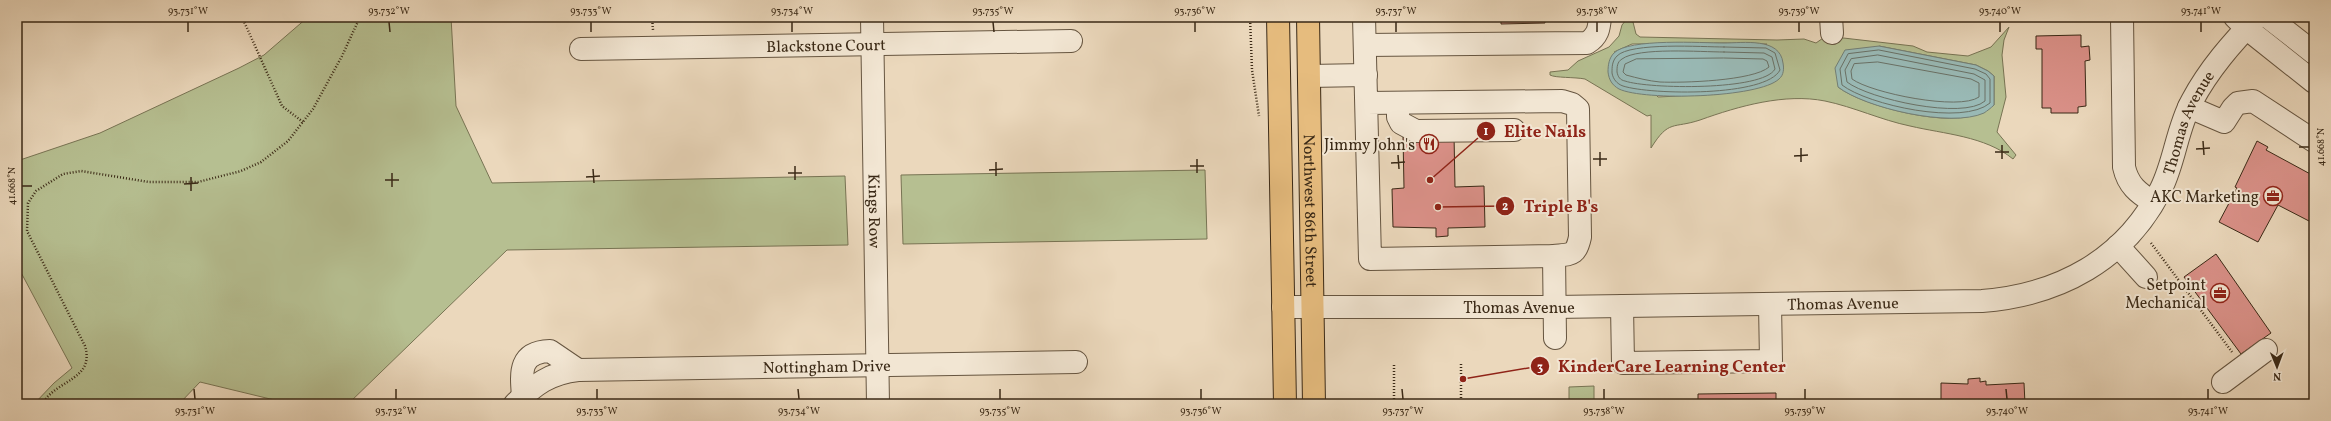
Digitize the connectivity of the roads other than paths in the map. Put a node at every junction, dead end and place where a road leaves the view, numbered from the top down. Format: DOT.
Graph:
graph roads {
  1 [pos="872,17"];
  2 [pos="1278,17"];
  3 [pos="1308,17"];
  4 [pos="1364,17"];
  5 [pos="1600,17"];
  6 [pos="2122,17"];
  7 [pos="2268,17"];
  8 [pos="2246,21"];
  9 [pos="1071,41"];
  10 [pos="872,44"];
  11 [pos="1365,45"];
  12 [pos="581,49"];
  13 [pos="2314,53"];
  14 [pos="1366,75"];
  15 [pos="1309,76"];
  16 [pos="2314,82"];
  17 [pos="1367,103"];
  18 [pos="1398,103"];
  19 [pos="2189,107"];
  20 [pos="1514,130"];
  21 [pos="2314,141"];
  22 [pos="2153,202"];
  23 [pos="2118,246"];
  24 [pos="1554,256"];
  25 [pos="2146,277"];
  26 [pos="1770,304"];
  27 [pos="1622,306"];
  28 [pos="1283,307"];
  29 [pos="1312,307"];
  30 [pos="1554,307"];
  31 [pos="1555,338"];
  32 [pos="2266,350"];
  33 [pos="1076,362"];
  34 [pos="877,365"];
  35 [pos="2223,382"];
  36 [pos="519,400"];
  37 [pos="878,404"];
  38 [pos="1284,404"];
  39 [pos="1314,404"];
  1 -- 10 [label="street, Kings Row"];
  2 -- 28 [label="main road, Northwest 86th Street"];
  3 -- 15 [label="main road, Northwest 86th Street"];
  4 -- 11 [label="street"];
  5 -- 11 [label="street"];
  6 -- 22 [label="street"];
  7 -- 13 [label="street"];
  8 -- 16 [label="street"];
  8 -- 19 [label="street, Thomas Avenue"];
  9 -- 10 [label="street, Blackstone Court"];
  10 -- 12 [label="street, Blackstone Court"];
  10 -- 34 [label="street, Kings Row"];
  11 -- 14 [label="street"];
  14 -- 15 [label="street"];
  14 -- 17 [label="street"];
  15 -- 29 [label="main road, Northwest 86th Street"];
  17 -- 18 [label="street"];
  17 -- 24 [label="street"];
  18 -- 20 [label="street"];
  18 -- 24 [label="street"];
  19 -- 21 [label="street"];
  19 -- 22 [label="street, Thomas Avenue"];
  22 -- 23 [label="street, Thomas Avenue"];
  23 -- 25 [label="street"];
  23 -- 26 [label="street, Thomas Avenue"];
  24 -- 30 [label="street"];
  26 -- 27 [label="street, Thomas Avenue"];
  26 -- 27 [label="street"];
  27 -- 30 [label="street, Thomas Avenue"];
  28 -- 29 [label="street, Thomas Avenue"];
  28 -- 38 [label="main road, Northwest 86th Street"];
  29 -- 30 [label="street, Thomas Avenue"];
  29 -- 39 [label="main road, Northwest 86th Street"];
  30 -- 31 [label="street"];
  32 -- 35 [label="street"];
  33 -- 34 [label="street, Nottingham Drive"];
  34 -- 36 [label="street, Nottingham Drive"];
  34 -- 37 [label="street, Kings Row"];
}
